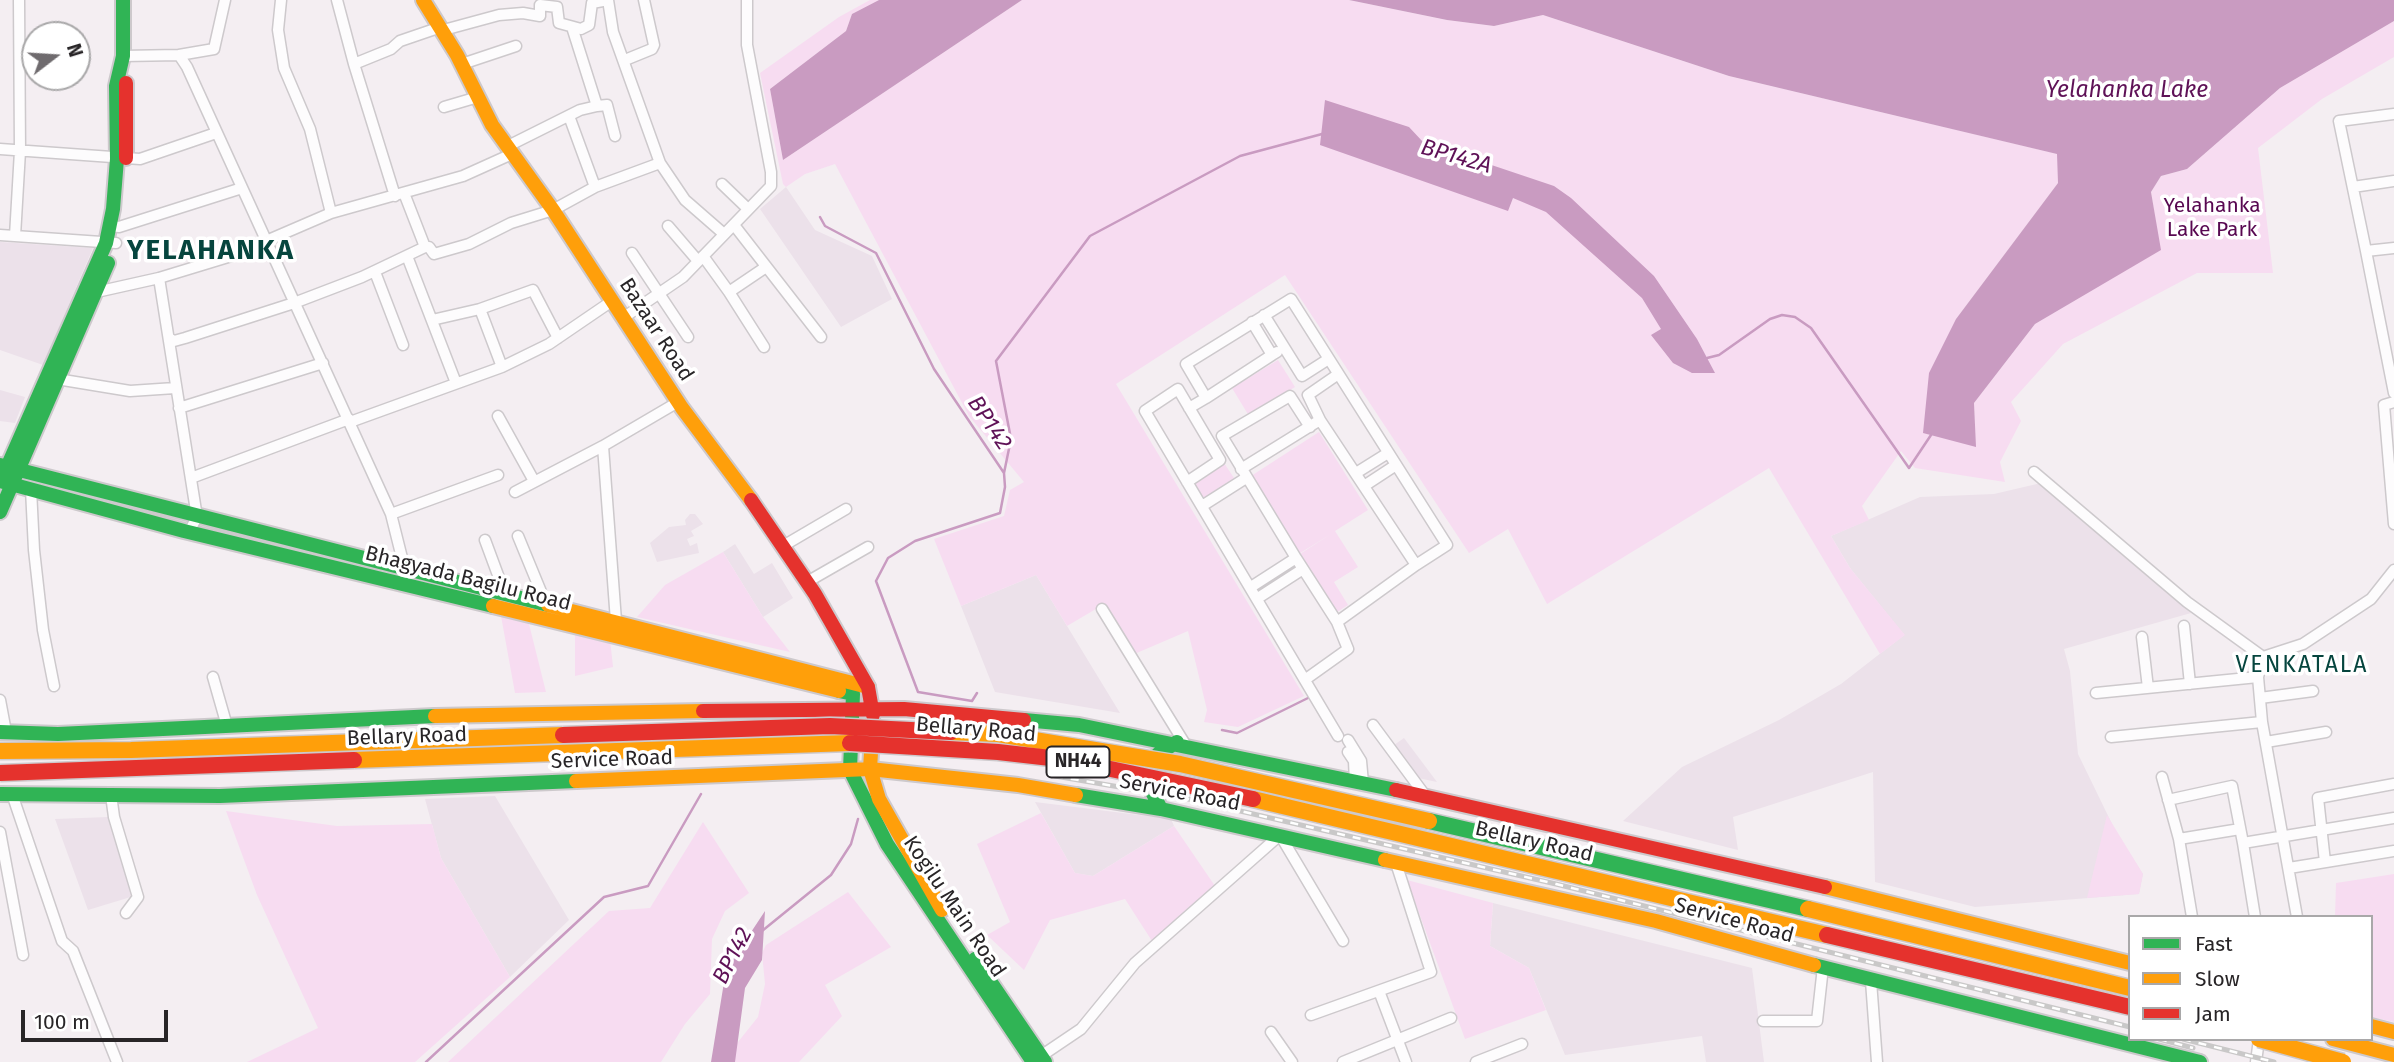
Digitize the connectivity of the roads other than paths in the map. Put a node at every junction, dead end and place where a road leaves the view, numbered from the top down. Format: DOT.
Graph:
graph roads {
  1 [pos="19,0"];
  2 [pos="123,0"];
  3 [pos="225,0"];
  4 [pos="281,0"];
  5 [pos="337,0"];
  6 [pos="423,0"];
  7 [pos="608,0"];
  8 [pos="644,0"];
  9 [pos="747,0"];
  10 [pos="572,27"];
  11 [pos="439,30"];
  12 [pos="516,46"];
  13 [pos="179,55"];
  14 [pos="625,60"];
  15 [pos="122,62"];
  16 [pos="354,64"];
  17 [pos="462,64"];
  18 [pos="478,97"];
  19 [pos="597,106"];
  20 [pos="444,107"];
  21 [pos="2394,114"];
  22 [pos="569,116"];
  23 [pos="216,133"];
  24 [pos="615,136"];
  25 [pos="0,149"];
  26 [pos="511,149"];
  27 [pos="20,151"];
  28 [pos="121,160"];
  29 [pos="660,163"];
  30 [pos="2394,181"];
  31 [pos="722,184"];
  32 [pos="595,187"];
  33 [pos="2353,187"];
  34 [pos="242,188"];
  35 [pos="400,195"];
  36 [pos="748,209"];
  37 [pos="553,210"];
  38 [pos="331,213"];
  39 [pos="734,225"];
  40 [pos="668,226"];
  41 [pos="724,234"];
  42 [pos="0,235"];
  43 [pos="113,235"];
  44 [pos="15,236"];
  45 [pos="267,241"];
  46 [pos="425,247"];
  47 [pos="2394,248"];
  48 [pos="2366,251"];
  49 [pos="632,253"];
  50 [pos="407,256"];
  51 [pos="701,258"];
  52 [pos="766,267"];
  53 [pos="375,272"];
  54 [pos="159,278"];
  55 [pos="90,292"];
  56 [pos="660,292"];
  57 [pos="729,292"];
  58 [pos="612,301"];
  59 [pos="293,303"];
  60 [pos="480,309"];
  61 [pos="1264,314"];
  62 [pos="623,318"];
  63 [pos="432,320"];
  64 [pos="1252,322"];
  65 [pos="2394,331"];
  66 [pos="2382,332"];
  67 [pos="688,337"];
  68 [pos="821,337"];
  69 [pos="169,338"];
  70 [pos="558,338"];
  71 [pos="403,345"];
  72 [pos="764,347"];
  73 [pos="1283,348"];
  74 [pos="1272,355"];
  75 [pos="1328,360"];
  76 [pos="323,363"];
  77 [pos="502,367"];
  78 [pos="1337,375"];
  79 [pos="57,379"];
  80 [pos="456,383"];
  81 [pos="175,388"];
  82 [pos="2394,393"];
  83 [pos="1206,398"];
  84 [pos="678,402"];
  85 [pos="2394,402"];
  86 [pos="179,408"];
  87 [pos="1189,408"];
  88 [pos="498,416"];
  89 [pos="349,420"];
  90 [pos="1321,420"];
  91 [pos="1310,427"];
  92 [pos="603,446"];
  93 [pos="1388,453"];
  94 [pos="1396,465"];
  95 [pos="2034,472"];
  96 [pos="1356,473"];
  97 [pos="1243,474"];
  98 [pos="498,475"];
  99 [pos="5,476"];
  100 [pos="191,478"];
  101 [pos="534,481"];
  102 [pos="1187,482"];
  103 [pos="1364,486"];
  104 [pos="31,489"];
  105 [pos="515,492"];
  106 [pos="1202,506"];
  107 [pos="846,509"];
  108 [pos="0,512"];
  109 [pos="391,514"];
  110 [pos="197,517"];
  111 [pos="2394,524"];
  112 [pos="189,532"];
  113 [pos="518,536"];
  114 [pos="485,540"];
  115 [pos="783,546"];
  116 [pos="868,547"];
  117 [pos="1296,558"];
  118 [pos="1416,565"];
  119 [pos="1303,569"];
  120 [pos="2394,570"];
  121 [pos="405,577"];
  122 [pos="807,582"];
  123 [pos="1251,587"];
  124 [pos="505,594"];
  125 [pos="1258,598"];
  126 [pos="547,604"];
  127 [pos="1102,609"];
  128 [pos="616,621"];
  129 [pos="1337,622"];
  130 [pos="2184,626"];
  131 [pos="2142,637"];
  132 [pos="2263,657"];
  133 [pos="213,677"];
  134 [pos="2258,677"];
  135 [pos="1308,678"];
  136 [pos="2190,684"];
  137 [pos="54,686"];
  138 [pos="2148,688"];
  139 [pos="2313,691"];
  140 [pos="2096,693"];
  141 [pos="862,694"];
  142 [pos="2260,698"];
  143 [pos="0,700"];
  144 [pos="2262,722"];
  145 [pos="1373,725"];
  146 [pos="227,726"];
  147 [pos="2,731"];
  148 [pos="2326,732"];
  149 [pos="2111,737"];
  150 [pos="1343,738"];
  151 [pos="2266,742"];
  152 [pos="1181,743"];
  153 [pos="0,751"];
  154 [pos="870,769"];
  155 [pos="850,771"];
  156 [pos="0,773"];
  157 [pos="2162,777"];
  158 [pos="1359,783"];
  159 [pos="2394,783"];
  160 [pos="6,794"];
  161 [pos="111,794"];
  162 [pos="1427,798"];
  163 [pos="2168,800"];
  164 [pos="1161,809"];
  165 [pos="2394,818"];
  166 [pos="2240,829"];
  167 [pos="2321,830"];
  168 [pos="0,832"];
  169 [pos="1280,835"];
  170 [pos="2283,836"];
  171 [pos="892,839"];
  172 [pos="2179,839"];
  173 [pos="2243,843"];
  174 [pos="2394,851"];
  175 [pos="2325,862"];
  176 [pos="1396,863"];
  177 [pos="2289,868"];
  178 [pos="126,913"];
  179 [pos="2192,915"];
  180 [pos="2255,915"];
  181 [pos="2297,915"];
  182 [pos="1343,941"];
  183 [pos="23,955"];
  184 [pos="2128,963"];
  185 [pos="1823,967"];
  186 [pos="1871,981"];
  187 [pos="2128,988"];
  188 [pos="1379,991"];
  189 [pos="2128,1007"];
  190 [pos="1311,1015"];
  191 [pos="1451,1018"];
  192 [pos="1763,1021"];
  193 [pos="2373,1027"];
  194 [pos="1271,1032"];
  195 [pos="2394,1032"];
  196 [pos="1398,1040"];
  197 [pos="2259,1041"];
  198 [pos="2266,1041"];
  199 [pos="2341,1041"];
  200 [pos="1522,1044"];
  201 [pos="2394,1055"];
  202 [pos="1040,1060"];
  203 [pos="117,1062"];
  204 [pos="1292,1062"];
  205 [pos="1343,1062"];
  206 [pos="1406,1062"];
  207 [pos="1476,1062"];
  208 [pos="1877,1062"];
  209 [pos="2200,1062"];
  210 [pos="2256,1062"];
  211 [pos="2343,1062"];
  1 -- 27 [label="street"];
  2 -- 15 [label="main road"];
  3 -- 13 [label="street"];
  4 -- 38 [label="street"];
  5 -- 16 [label="street"];
  6 -- 11 [label="main road, Bazaar Road"];
  7 -- 10 [label="street"];
  7 -- 14 [label="street"];
  8 -- 14 [label="street"];
  9 -- 36 [label="street"];
  10 -- 11 [label="street"];
  10 -- 19 [label="street"];
  11 -- 16 [label="street"];
  11 -- 17 [label="main road, Bazaar Road"];
  12 -- 17 [label="street"];
  13 -- 15 [label="street"];
  13 -- 23 [label="street"];
  14 -- 29 [label="street"];
  15 -- 28 [label="main road"];
  16 -- 35 [label="street"];
  17 -- 18 [label="main road, Bazaar Road"];
  18 -- 20 [label="street"];
  18 -- 26 [label="main road, Bazaar Road"];
  19 -- 22 [label="street"];
  19 -- 24 [label="street"];
  21 -- 33 [label="street"];
  22 -- 26 [label="street"];
  22 -- 32 [label="street"];
  23 -- 28 [label="street"];
  23 -- 34 [label="street"];
  25 -- 27 [label="street"];
  26 -- 35 [label="street"];
  26 -- 37 [label="main road, Bazaar Road"];
  27 -- 28 [label="street"];
  27 -- 44 [label="street"];
  28 -- 43 [label="main road"];
  29 -- 32 [label="street"];
  29 -- 41 [label="street"];
  30 -- 33 [label="street"];
  31 -- 36 [label="street"];
  32 -- 37 [label="street"];
  33 -- 48 [label="street"];
  34 -- 43 [label="street"];
  34 -- 45 [label="street"];
  35 -- 38 [label="street"];
  35 -- 46 [label="street"];
  36 -- 39 [label="street"];
  37 -- 46 [label="street"];
  37 -- 58 [label="main road, Bazaar Road"];
  38 -- 45 [label="street"];
  39 -- 41 [label="street"];
  39 -- 52 [label="street"];
  40 -- 51 [label="street"];
  41 -- 51 [label="street"];
  42 -- 44 [label="street"];
  43 -- 44 [label="street"];
  43 -- 55 [label="main road"];
  45 -- 54 [label="street"];
  45 -- 59 [label="street"];
  46 -- 50 [label="street"];
  47 -- 48 [label="street"];
  48 -- 66 [label="street"];
  49 -- 56 [label="street"];
  50 -- 53 [label="street"];
  50 -- 63 [label="street"];
  51 -- 56 [label="street"];
  51 -- 57 [label="street"];
  52 -- 57 [label="street"];
  52 -- 68 [label="street"];
  53 -- 59 [label="street"];
  53 -- 71 [label="street"];
  54 -- 55 [label="street"];
  54 -- 69 [label="street"];
  55 -- 79 [label="main road"];
  55 -- 99 [label="main road"];
  56 -- 62 [label="street"];
  56 -- 67 [label="street"];
  57 -- 72 [label="street"];
  58 -- 62 [label="main road, Bazaar Road"];
  58 -- 70 [label="street"];
  59 -- 69 [label="street"];
  59 -- 76 [label="street"];
  60 -- 63 [label="street"];
  60 -- 70 [label="street"];
  60 -- 77 [label="street"];
  61 -- 64 [label="street"];
  61 -- 73 [label="street"];
  61 -- 75 [label="street"];
  62 -- 84 [label="main road, Bazaar Road"];
  63 -- 80 [label="street"];
  64 -- 74 [label="street"];
  64 -- 83 [label="street"];
  65 -- 66 [label="street"];
  66 -- 82 [label="street"];
  69 -- 81 [label="street"];
  70 -- 77 [label="street"];
  73 -- 74 [label="street"];
  73 -- 75 [label="street"];
  74 -- 83 [label="street"];
  75 -- 78 [label="street"];
  76 -- 86 [label="street"];
  76 -- 89 [label="street"];
  77 -- 80 [label="street"];
  78 -- 90 [label="street"];
  78 -- 93 [label="street"];
  79 -- 81 [label="street"];
  79 -- 99 [label="main road"];
  80 -- 89 [label="street"];
  81 -- 86 [label="street"];
  83 -- 87 [label="street"];
  84 -- 92 [label="street"];
  84 -- 115 [label="main road, Bazaar Road"];
  85 -- 111 [label="street"];
  86 -- 100 [label="street"];
  87 -- 102 [label="street"];
  87 -- 102 [label="street"];
  88 -- 101 [label="street"];
  89 -- 100 [label="street"];
  89 -- 109 [label="street"];
  90 -- 91 [label="street"];
  90 -- 96 [label="street"];
  91 -- 97 [label="street"];
  91 -- 97 [label="street"];
  92 -- 101 [label="street"];
  92 -- 128 [label="street"];
  93 -- 94 [label="street"];
  93 -- 96 [label="street"];
  94 -- 103 [label="street"];
  94 -- 118 [label="street"];
  95 -- 132 [label="street"];
  96 -- 103 [label="street"];
  97 -- 106 [label="street"];
  97 -- 117 [label="street"];
  98 -- 109 [label="street"];
  99 -- 104 [label="main road, Bhagyada Bagilu Road"];
  99 -- 108 [label="main road"];
  99 -- 110 [label="main road, Bhagyada Bagilu Road"];
  100 -- 110 [label="street"];
  101 -- 105 [label="street"];
  102 -- 106 [label="street"];
  103 -- 118 [label="street"];
  104 -- 112 [label="main road, Bhagyada Bagilu Road"];
  104 -- 137 [label="street"];
  106 -- 123 [label="street"];
  107 -- 115 [label="street"];
  109 -- 121 [label="street"];
  110 -- 112 [label="street"];
  110 -- 121 [label="main road, Bhagyada Bagilu Road"];
  112 -- 121 [label="main road, Bhagyada Bagilu Road"];
  113 -- 126 [label="street"];
  114 -- 124 [label="street"];
  115 -- 122 [label="main road, Bazaar Road"];
  116 -- 122 [label="street"];
  117 -- 119 [label="street"];
  117 -- 123 [label="street"];
  118 -- 129 [label="street"];
  119 -- 125 [label="street"];
  119 -- 129 [label="street"];
  120 -- 132 [label="street"];
  121 -- 124 [label="main road, Bhagyada Bagilu Road"];
  121 -- 141 [label="main road, Bhagyada Bagilu Road"];
  122 -- 141 [label="main road, Bazaar Road"];
  123 -- 125 [label="street"];
  124 -- 126 [label="main road, Bhagyada Bagilu Road"];
  125 -- 135 [label="street"];
  126 -- 128 [label="main road, Bhagyada Bagilu Road"];
  127 -- 152 [label="street"];
  128 -- 141 [label="main road, Bhagyada Bagilu Road"];
  129 -- 135 [label="street"];
  130 -- 136 [label="street"];
  131 -- 138 [label="street"];
  132 -- 134 [label="street"];
  133 -- 146 [label="street"];
  134 -- 136 [label="street"];
  134 -- 142 [label="street"];
  135 -- 150 [label="street"];
  136 -- 138 [label="street"];
  138 -- 140 [label="street"];
  139 -- 142 [label="street"];
  141 -- 146 [label="main road"];
  141 -- 152 [label="main road"];
  141 -- 154 [label="main road"];
  141 -- 155 [label="main road"];
  142 -- 144 [label="street"];
  143 -- 147 [label="street"];
  144 -- 149 [label="street"];
  144 -- 151 [label="street"];
  145 -- 162 [label="street"];
  146 -- 147 [label="main road"];
  148 -- 151 [label="street"];
  150 -- 158 [label="street"];
  150 -- 158 [label="street"];
  151 -- 170 [label="street"];
  152 -- 158 [label="main road"];
  152 -- 164 [label="main road"];
  153 -- 187 [label="main road, Bellary Road / NH44, bridge"];
  154 -- 155 [label="main road, Service Road"];
  154 -- 164 [label="main road, Service Road"];
  154 -- 171 [label="main road, Kogilu Main Road"];
  155 -- 161 [label="main road, Service Road"];
  155 -- 171 [label="main road, Kogilu Main Road"];
  156 -- 189 [label="main road, Bellary Road / NH44, bridge"];
  157 -- 163 [label="street"];
  158 -- 162 [label="main road"];
  159 -- 167 [label="street"];
  160 -- 161 [label="main road, Service Road"];
  160 -- 203 [label="street"];
  161 -- 178 [label="street"];
  162 -- 184 [label="main road"];
  163 -- 166 [label="street"];
  163 -- 172 [label="street"];
  164 -- 169 [label="main road, Service Road"];
  165 -- 167 [label="street"];
  166 -- 172 [label="street"];
  166 -- 173 [label="street"];
  167 -- 170 [label="street"];
  167 -- 175 [label="street"];
  168 -- 183 [label="street"];
  169 -- 176 [label="main road, Service Road"];
  169 -- 182 [label="street"];
  169 -- 202 [label="street"];
  170 -- 173 [label="street"];
  170 -- 177 [label="street"];
  171 -- 202 [label="main road, Kogilu Main Road"];
  172 -- 179 [label="street"];
  173 -- 180 [label="street"];
  174 -- 175 [label="street"];
  175 -- 177 [label="street"];
  176 -- 185 [label="main road, Service Road"];
  176 -- 188 [label="street"];
  177 -- 181 [label="street"];
  185 -- 186 [label="main road, Service Road"];
  185 -- 192 [label="street"];
  186 -- 208 [label="street"];
  186 -- 209 [label="main road, Service Road"];
  188 -- 190 [label="street"];
  188 -- 196 [label="street"];
  191 -- 196 [label="street"];
  193 -- 195 [label="main road"];
  194 -- 204 [label="street"];
  196 -- 205 [label="street"];
  196 -- 206 [label="street"];
  197 -- 210 [label="street"];
  198 -- 211 [label="main road, bridge"];
  199 -- 201 [label="main road"];
  200 -- 207 [label="street"];
}
